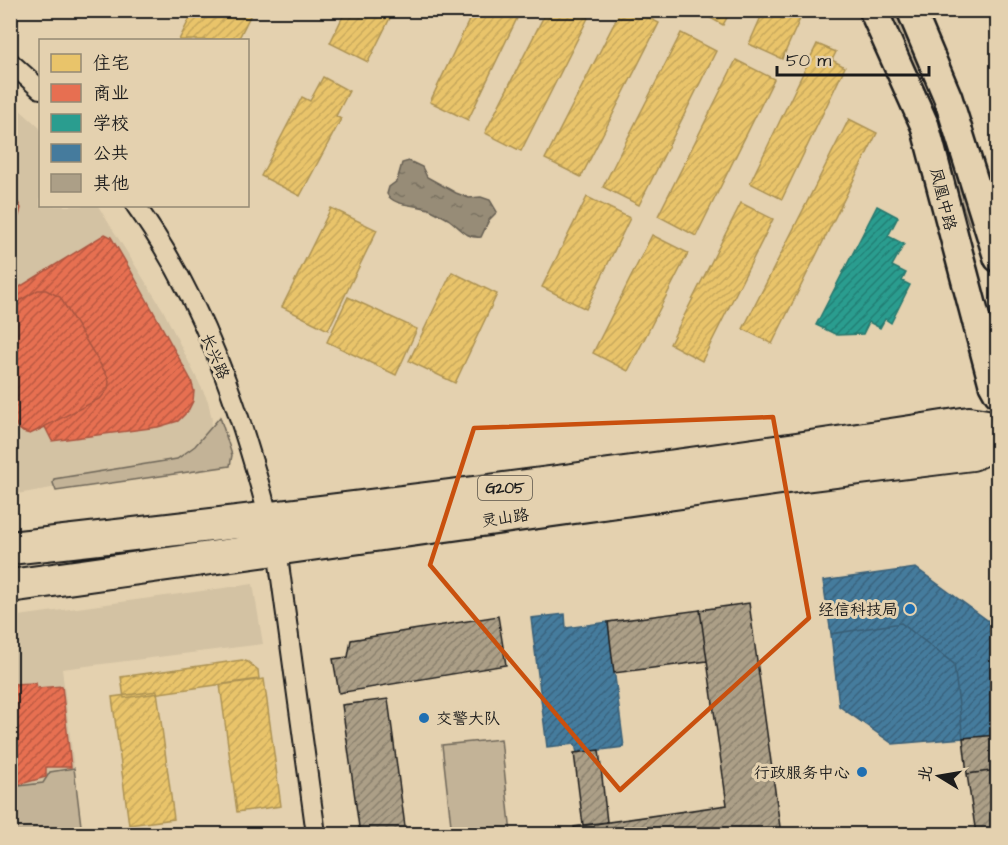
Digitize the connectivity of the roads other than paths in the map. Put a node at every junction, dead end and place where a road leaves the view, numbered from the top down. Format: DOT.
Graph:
graph roads {
  1 [pos="873,10"];
  2 [pos="911,10"];
  3 [pos="10,62"];
  4 [pos="39,88"];
  5 [pos="137,207"];
  6 [pos="998,258"];
  7 [pos="998,393"];
  8 [pos="998,428"];
  9 [pos="998,443"];
  10 [pos="269,519"];
  11 [pos="10,548"];
  12 [pos="277,549"];
  13 [pos="10,586"];
  14 [pos="316,834"];
  1 -- 7 [label="main road, 凤凰中路"];
  2 -- 6 [label="main road, 凤凰中路"];
  3 -- 4 [label="street"];
  5 -- 10 [label="street, 长兴路"];
  8 -- 10 [label="highway, 灵山路 / G205"];
  9 -- 12 [label="highway, 灵山路"];
  10 -- 11 [label="highway, 灵山路 / G205"];
  12 -- 13 [label="highway, 灵山路"];
  12 -- 14 [label="street"];
}
